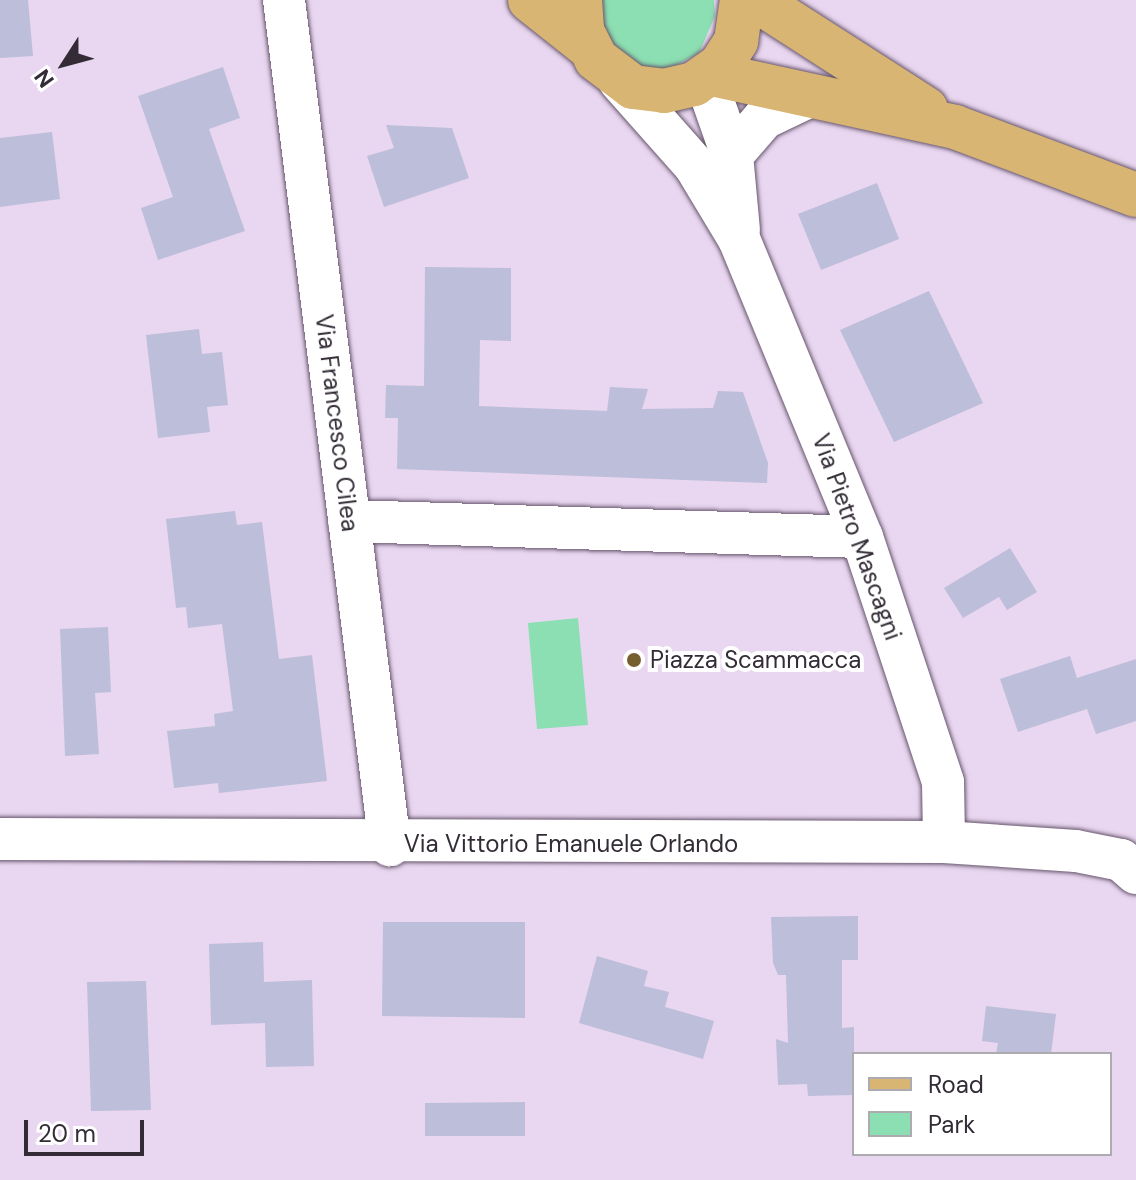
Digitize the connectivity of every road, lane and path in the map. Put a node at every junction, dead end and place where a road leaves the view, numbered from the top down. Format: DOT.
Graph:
graph roads {
  1 [pos="284,0"];
  2 [pos="530,0"];
  3 [pos="580,0"];
  4 [pos="742,0"];
  5 [pos="756,0"];
  6 [pos="588,46"];
  7 [pos="708,76"];
  8 [pos="619,80"];
  9 [pos="806,98"];
  10 [pos="955,127"];
  11 [pos="732,155"];
  12 [pos="1136,195"];
  13 [pos="739,239"];
  14 [pos="349,521"];
  15 [pos="862,537"];
  16 [pos="0,839"];
  17 [pos="944,842"];
  18 [pos="390,845"];
  19 [pos="1136,873"];
  1 -- 14 [label="street, Via Francesco Cilea"];
  2 -- 6 [label="main road"];
  3 -- 6 [label="main road"];
  4 -- 7 [label="main road"];
  5 -- 10 [label="main road"];
  6 -- 8 [label="main road"];
  7 -- 8 [label="main road"];
  7 -- 9 [label="main road"];
  7 -- 11 [label="street"];
  8 -- 13 [label="street"];
  9 -- 10 [label="main road"];
  9 -- 11 [label="street"];
  10 -- 12 [label="main road"];
  11 -- 13 [label="street"];
  13 -- 15 [label="street, Via Pietro Mascagni"];
  14 -- 15 [label="street"];
  14 -- 18 [label="street, Via Francesco Cilea"];
  15 -- 17 [label="street, Via Pietro Mascagni"];
  16 -- 18 [label="street, Via Vittorio Emanuele Orlando"];
  17 -- 18 [label="street, Via Vittorio Emanuele Orlando"];
  17 -- 19 [label="street, Via Vittorio Emanuele Orlando"];
}
